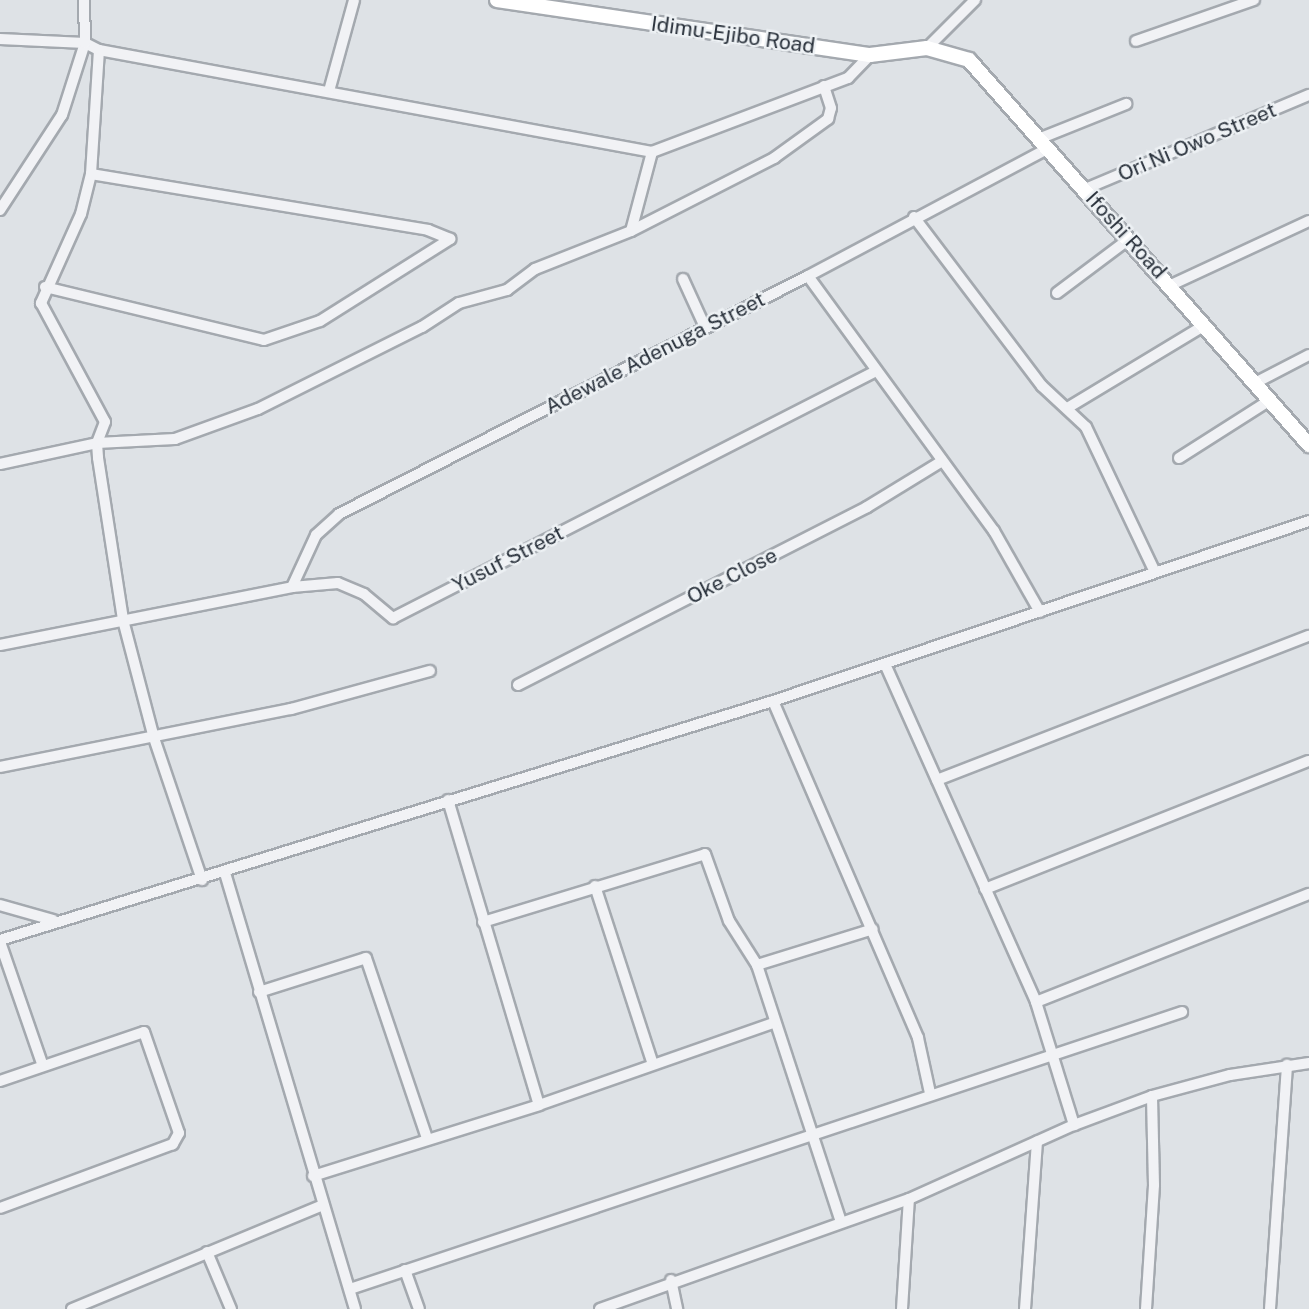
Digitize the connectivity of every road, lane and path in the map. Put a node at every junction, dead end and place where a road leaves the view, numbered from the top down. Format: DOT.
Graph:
graph roads {
  1 [pos="84,0"];
  2 [pos="354,0"];
  3 [pos="497,0"];
  4 [pos="975,0"];
  5 [pos="1254,0"];
  6 [pos="0,39"];
  7 [pos="1136,41"];
  8 [pos="85,43"];
  9 [pos="927,48"];
  10 [pos="99,50"];
  11 [pos="870,55"];
  12 [pos="824,86"];
  13 [pos="329,91"];
  14 [pos="1309,95"];
  15 [pos="1126,104"];
  16 [pos="1045,143"];
  17 [pos="652,152"];
  18 [pos="91,174"];
  19 [pos="1085,188"];
  20 [pos="0,211"];
  21 [pos="914,218"];
  22 [pos="1309,221"];
  23 [pos="631,231"];
  24 [pos="1129,239"];
  25 [pos="808,276"];
  26 [pos="683,279"];
  27 [pos="1171,285"];
  28 [pos="44,287"];
  29 [pos="1057,293"];
  30 [pos="1205,325"];
  31 [pos="705,327"];
  32 [pos="1309,355"];
  33 [pos="876,371"];
  34 [pos="1255,383"];
  35 [pos="1270,400"];
  36 [pos="1069,407"];
  37 [pos="97,443"];
  38 [pos="1309,445"];
  39 [pos="1178,458"];
  40 [pos="942,461"];
  41 [pos="0,464"];
  42 [pos="1309,521"];
  43 [pos="1154,570"];
  44 [pos="292,587"];
  45 [pos="1040,612"];
  46 [pos="123,620"];
  47 [pos="1309,636"];
  48 [pos="0,645"];
  49 [pos="885,664"];
  50 [pos="430,671"];
  51 [pos="518,685"];
  52 [pos="773,701"];
  53 [pos="154,738"];
  54 [pos="1309,761"];
  55 [pos="0,767"];
  56 [pos="937,780"];
  57 [pos="448,800"];
  58 [pos="225,873"];
  59 [pos="202,880"];
  60 [pos="595,886"];
  61 [pos="985,888"];
  62 [pos="1309,894"];
  63 [pos="0,905"];
  64 [pos="53,920"];
  65 [pos="484,922"];
  66 [pos="873,929"];
  67 [pos="0,941"];
  68 [pos="757,965"];
  69 [pos="258,992"];
  70 [pos="1036,1002"];
  71 [pos="1182,1012"];
  72 [pos="773,1023"];
  73 [pos="1052,1052"];
  74 [pos="1309,1063"];
  75 [pos="653,1064"];
  76 [pos="1287,1065"];
  77 [pos="43,1066"];
  78 [pos="0,1081"];
  79 [pos="930,1093"];
  80 [pos="1152,1096"];
  81 [pos="539,1105"];
  82 [pos="1074,1125"];
  83 [pos="809,1133"];
  84 [pos="427,1138"];
  85 [pos="1037,1141"];
  86 [pos="313,1176"];
  87 [pos="909,1199"];
  88 [pos="323,1206"];
  89 [pos="0,1208"];
  90 [pos="841,1222"];
  91 [pos="207,1252"];
  92 [pos="405,1270"];
  93 [pos="671,1280"];
  94 [pos="350,1289"];
  95 [pos="72,1309"];
  96 [pos="231,1309"];
  97 [pos="355,1309"];
  98 [pos="419,1309"];
  99 [pos="600,1309"];
  100 [pos="677,1309"];
  101 [pos="902,1309"];
  102 [pos="1025,1309"];
  103 [pos="1146,1309"];
  104 [pos="1270,1309"];
  1 -- 8 [label="street"];
  2 -- 13 [label="street"];
  3 -- 11 [label="main road, Idimu-Ejibo Road"];
  4 -- 9 [label="street"];
  5 -- 7 [label="street"];
  6 -- 8 [label="street"];
  8 -- 10 [label="street"];
  8 -- 20 [label="street"];
  9 -- 11 [label="main road, Idimu-Ejibo Road"];
  9 -- 16 [label="main road, Ifoshi Road"];
  10 -- 13 [label="street"];
  10 -- 18 [label="street"];
  11 -- 12 [label="street"];
  12 -- 17 [label="street"];
  12 -- 23 [label="street"];
  13 -- 17 [label="street"];
  14 -- 19 [label="street, Ori Ni Owo Street"];
  15 -- 16 [label="street, Adewale Adenuga Street"];
  16 -- 19 [label="main road, Ifoshi Road"];
  16 -- 21 [label="street, Adewale Adenuga Street"];
  17 -- 23 [label="street"];
  18 -- 28 [label="street"];
  18 -- 28 [label="street"];
  19 -- 24 [label="main road, Ifoshi Road"];
  21 -- 25 [label="street, Adewale Adenuga Street"];
  21 -- 36 [label="street"];
  22 -- 27 [label="street"];
  23 -- 37 [label="street"];
  24 -- 27 [label="main road, Ifoshi Road"];
  24 -- 29 [label="street"];
  25 -- 31 [label="street, Adewale Adenuga Street"];
  25 -- 33 [label="street"];
  26 -- 31 [label="street"];
  27 -- 30 [label="main road, Ifoshi Road"];
  28 -- 37 [label="street"];
  30 -- 34 [label="main road, Ifoshi Road"];
  30 -- 36 [label="street"];
  31 -- 44 [label="street, Adewale Adenuga Street"];
  32 -- 34 [label="street"];
  33 -- 40 [label="street"];
  33 -- 44 [label="street, Yusuf Street"];
  34 -- 35 [label="main road, Ifoshi Road"];
  35 -- 38 [label="main road, Ifoshi Road"];
  35 -- 39 [label="street"];
  36 -- 43 [label="street"];
  37 -- 41 [label="street"];
  37 -- 46 [label="street"];
  40 -- 45 [label="street"];
  40 -- 51 [label="street, Oke Close"];
  42 -- 43 [label="street"];
  43 -- 45 [label="street"];
  44 -- 46 [label="street, Yusuf Street"];
  45 -- 49 [label="street"];
  46 -- 48 [label="street, Yusuf Street"];
  46 -- 53 [label="street"];
  47 -- 56 [label="street"];
  49 -- 52 [label="street"];
  49 -- 56 [label="street"];
  50 -- 53 [label="street"];
  52 -- 57 [label="street"];
  52 -- 66 [label="street"];
  53 -- 55 [label="street"];
  53 -- 59 [label="street"];
  54 -- 61 [label="street"];
  56 -- 61 [label="street"];
  57 -- 58 [label="street"];
  57 -- 65 [label="street"];
  58 -- 59 [label="street"];
  58 -- 69 [label="street"];
  59 -- 64 [label="street"];
  60 -- 65 [label="street"];
  60 -- 68 [label="street"];
  60 -- 75 [label="street"];
  61 -- 70 [label="street"];
  62 -- 70 [label="street"];
  63 -- 64 [label="street"];
  64 -- 67 [label="street"];
  65 -- 81 [label="street"];
  66 -- 68 [label="street"];
  66 -- 79 [label="street"];
  67 -- 77 [label="street"];
  68 -- 72 [label="street"];
  69 -- 84 [label="street"];
  69 -- 86 [label="street"];
  70 -- 73 [label="street"];
  71 -- 73 [label="street"];
  72 -- 75 [label="street"];
  72 -- 83 [label="street"];
  73 -- 79 [label="street"];
  73 -- 82 [label="street"];
  74 -- 76 [label="street"];
  75 -- 81 [label="street"];
  76 -- 80 [label="street"];
  76 -- 104 [label="street"];
  77 -- 78 [label="street"];
  77 -- 89 [label="street"];
  79 -- 83 [label="street"];
  80 -- 82 [label="street"];
  80 -- 103 [label="street"];
  81 -- 84 [label="street"];
  82 -- 85 [label="street"];
  83 -- 90 [label="street"];
  83 -- 92 [label="street"];
  84 -- 86 [label="street"];
  85 -- 87 [label="street"];
  85 -- 102 [label="street"];
  86 -- 88 [label="street"];
  87 -- 90 [label="street"];
  87 -- 101 [label="street"];
  88 -- 91 [label="street"];
  88 -- 94 [label="street"];
  90 -- 93 [label="street"];
  91 -- 95 [label="street"];
  91 -- 96 [label="street"];
  92 -- 94 [label="street"];
  92 -- 98 [label="street"];
  93 -- 99 [label="street"];
  93 -- 100 [label="street"];
  94 -- 97 [label="street"];
}
